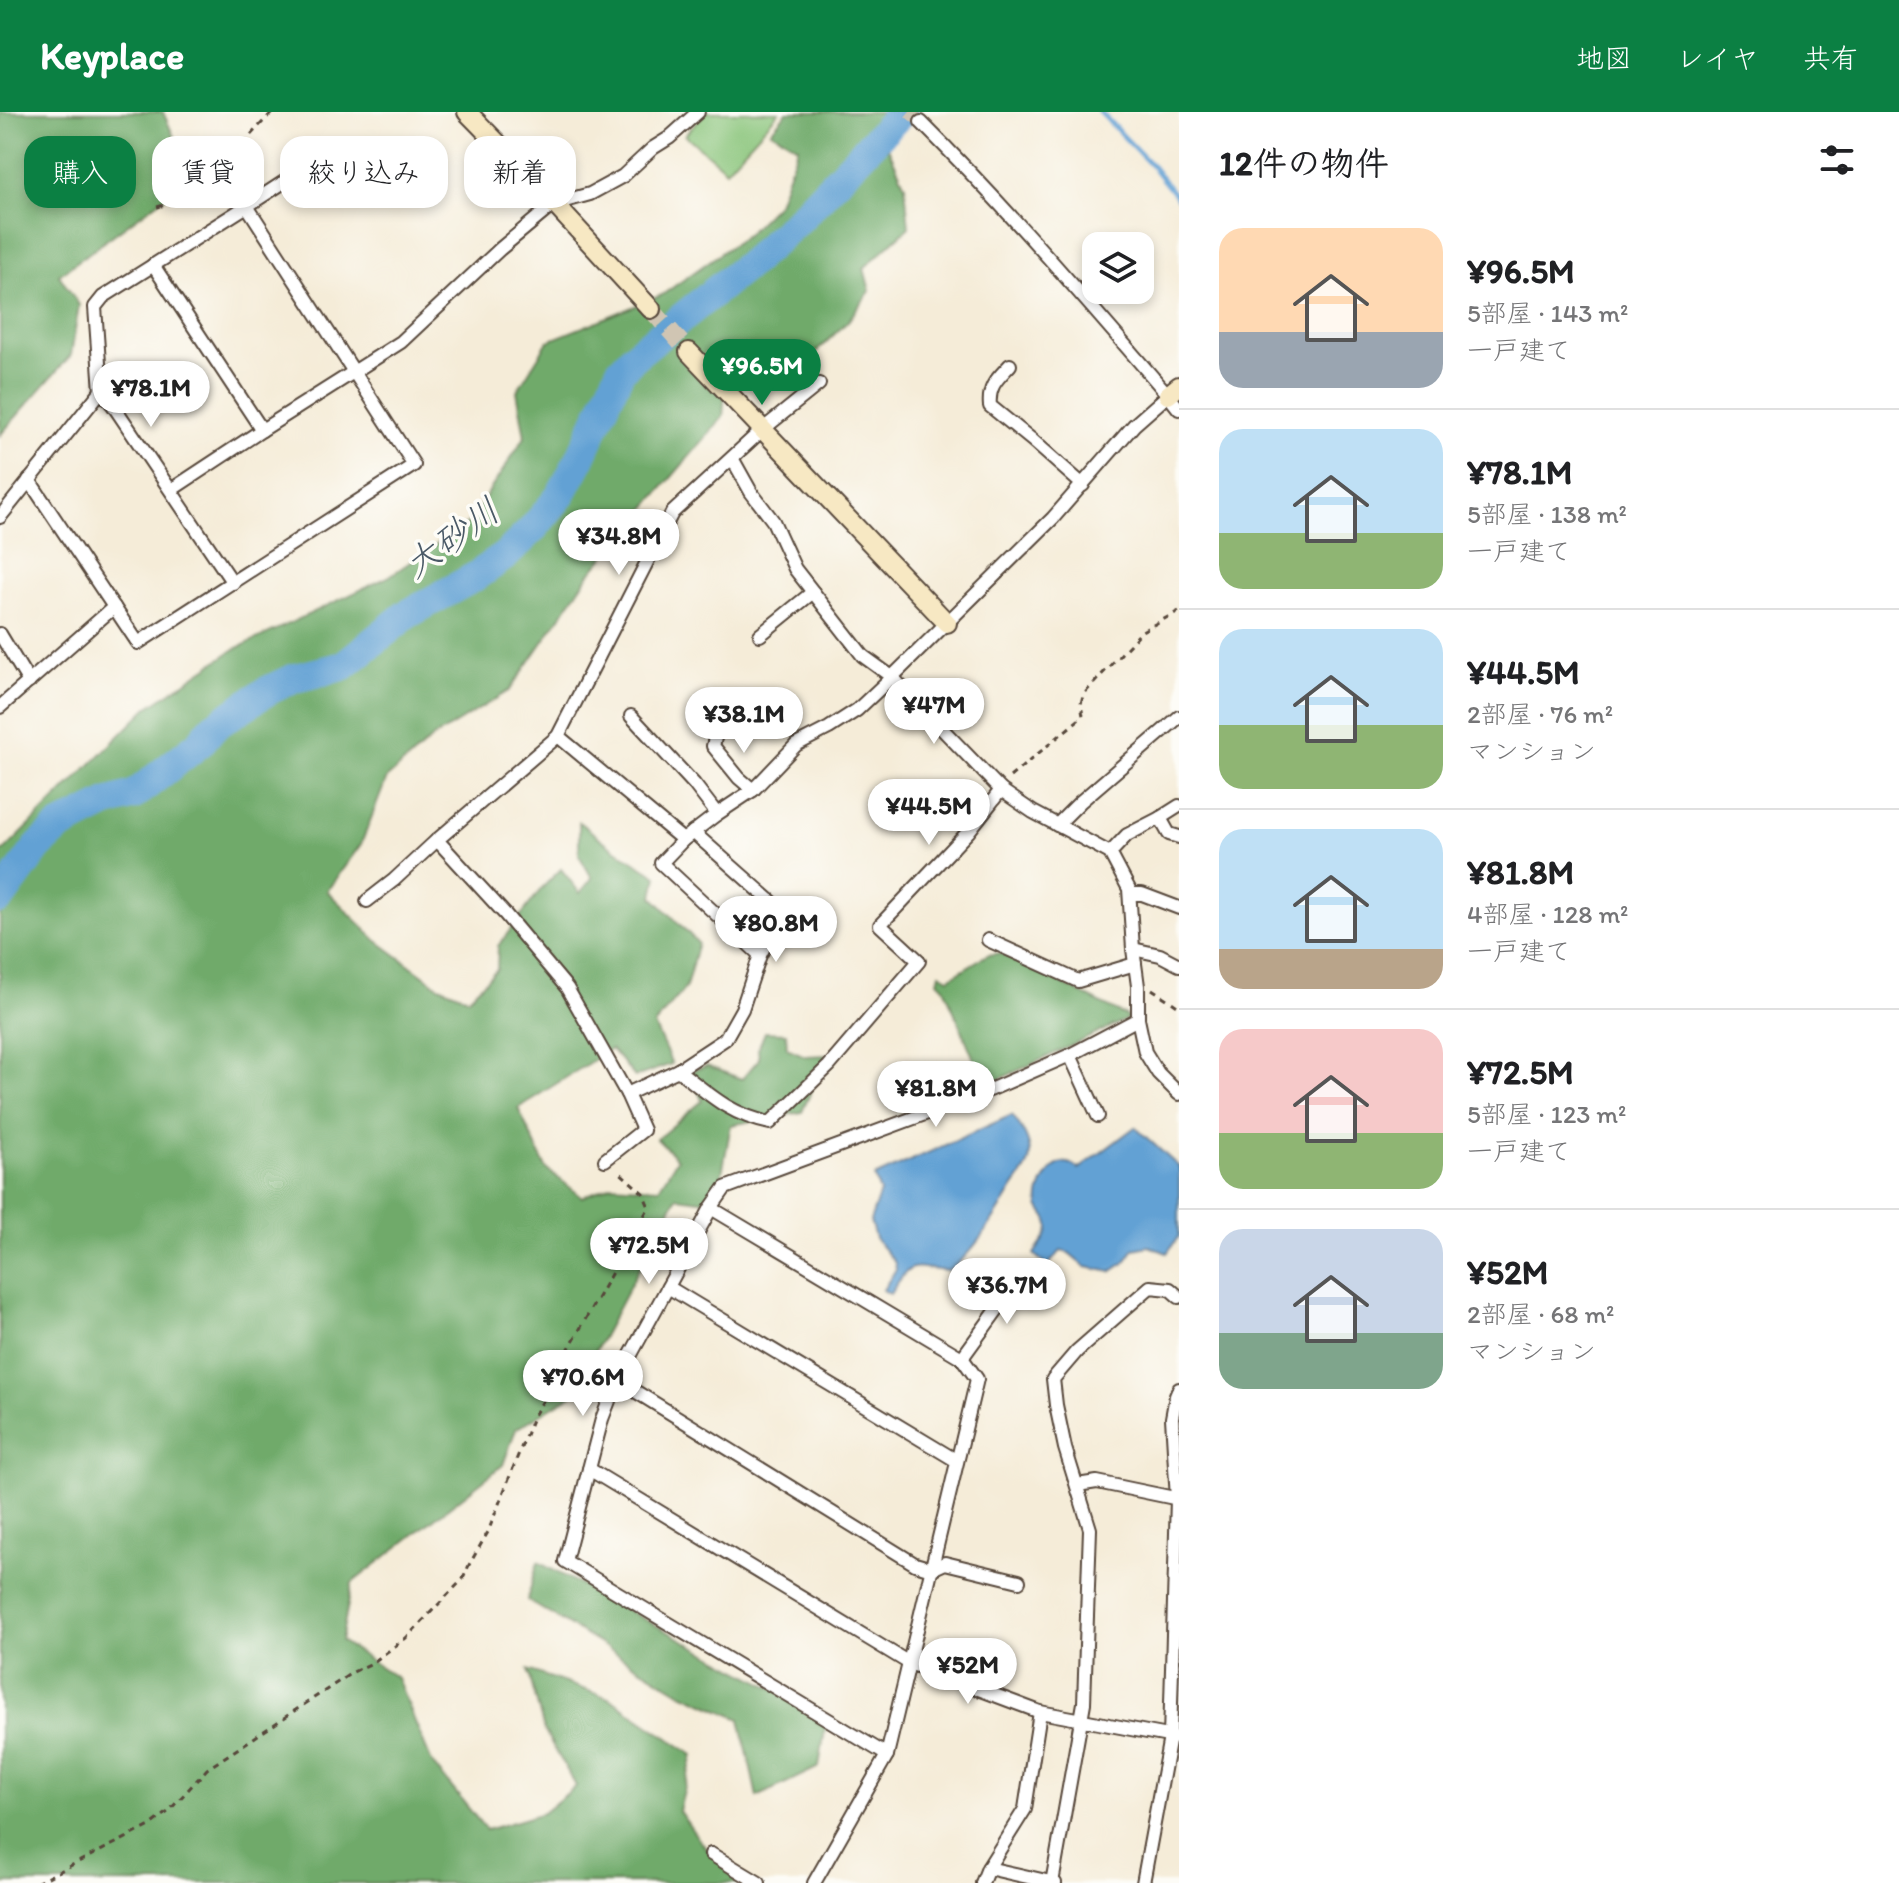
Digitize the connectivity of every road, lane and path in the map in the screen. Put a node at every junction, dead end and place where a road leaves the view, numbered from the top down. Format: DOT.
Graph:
graph roads {
  1 [pos="273,112"];
  2 [pos="467,112"];
  3 [pos="698,112"];
  4 [pos="921,122"];
  5 [pos="250,136"];
  6 [pos="490,136"];
  7 [pos="576,198"];
  8 [pos="244,208"];
  9 [pos="248,208"];
  10 [pos="549,208"];
  11 [pos="558,208"];
  12 [pos="153,265"];
  13 [pos="651,309"];
  14 [pos="689,352"];
  15 [pos="1010,365"];
  16 [pos="354,372"];
  17 [pos="819,384"];
  18 [pos="101,391"];
  19 [pos="1175,397"];
  20 [pos="262,430"];
  21 [pos="762,430"];
  22 [pos="732,458"];
  23 [pos="29,480"];
  24 [pos="1083,485"];
  25 [pos="171,490"];
  26 [pos="0,517"];
  27 [pos="233,583"];
  28 [pos="813,592"];
  29 [pos="114,607"];
  30 [pos="1179,611"];
  31 [pos="947,623"];
  32 [pos="0,634"];
  33 [pos="760,635"];
  34 [pos="892,677"];
  35 [pos="29,682"];
  36 [pos="0,707"];
  37 [pos="631,716"];
  38 [pos="1179,717"];
  39 [pos="729,720"];
  40 [pos="558,736"];
  41 [pos="753,790"];
  42 [pos="1001,790"];
  43 [pos="1179,806"];
  44 [pos="717,814"];
  45 [pos="1160,818"];
  46 [pos="1057,825"];
  47 [pos="688,836"];
  48 [pos="1179,837"];
  49 [pos="437,840"];
  50 [pos="1110,853"];
  51 [pos="1130,894"];
  52 [pos="367,901"];
  53 [pos="772,902"];
  54 [pos="1179,908"];
  55 [pos="776,924"];
  56 [pos="988,940"];
  57 [pos="1133,949"];
  58 [pos="760,955"];
  59 [pos="1135,964"];
  60 [pos="1179,965"];
  61 [pos="1138,986"];
  62 [pos="1179,1007"];
  63 [pos="1138,1019"];
  64 [pos="1070,1055"];
  65 [pos="678,1070"];
  66 [pos="627,1094"];
  67 [pos="1179,1094"];
  68 [pos="1098,1116"];
  69 [pos="605,1160"];
  70 [pos="711,1208"];
  71 [pos="1023,1274"];
  72 [pos="668,1287"];
  73 [pos="1179,1297"];
  74 [pos="962,1358"];
  75 [pos="617,1380"];
  76 [pos="1179,1389"];
  77 [pos="957,1461"];
  78 [pos="589,1469"];
  79 [pos="1077,1485"];
  80 [pos="1178,1499"];
  81 [pos="932,1569"];
  82 [pos="1019,1581"];
  83 [pos="909,1663"];
  84 [pos="1040,1712"];
  85 [pos="1081,1720"];
  86 [pos="1174,1738"];
  87 [pos="887,1755"];
  88 [pos="711,1854"];
  89 [pos="988,1868"];
  90 [pos="36,1883"];
  91 [pos="759,1883"];
  92 [pos="814,1883"];
  93 [pos="982,1883"];
  94 [pos="1053,1883"];
  95 [pos="1143,1883"];
  1 -- 5 [label="path"];
  2 -- 6 [label="street"];
  3 -- 7 [label="street"];
  4 -- 19 [label="street"];
  8 -- 12 [label="street"];
  9 -- 16 [label="street"];
  10 -- 16 [label="street"];
  11 -- 13 [label="street"];
  12 -- 18 [label="street"];
  12 -- 20 [label="street"];
  14 -- 21 [label="street"];
  15 -- 24 [label="street"];
  16 -- 20 [label="street"];
  16 -- 27 [label="street"];
  17 -- 21 [label="street"];
  18 -- 23 [label="street"];
  18 -- 25 [label="street"];
  19 -- 24 [label="street"];
  20 -- 25 [label="street"];
  21 -- 22 [label="street"];
  21 -- 31 [label="street"];
  22 -- 28 [label="street"];
  22 -- 40 [label="street"];
  23 -- 26 [label="street"];
  23 -- 29 [label="street"];
  24 -- 31 [label="street"];
  25 -- 27 [label="street"];
  27 -- 29 [label="street"];
  28 -- 33 [label="street"];
  28 -- 34 [label="street"];
  29 -- 35 [label="street"];
  30 -- 42 [label="path"];
  31 -- 34 [label="street"];
  32 -- 35 [label="street"];
  34 -- 41 [label="street"];
  34 -- 42 [label="street"];
  35 -- 36 [label="street"];
  37 -- 44 [label="street"];
  38 -- 46 [label="street"];
  39 -- 41 [label="street"];
  40 -- 47 [label="street"];
  40 -- 49 [label="street"];
  41 -- 44 [label="street"];
  42 -- 46 [label="street"];
  42 -- 65 [label="street"];
  43 -- 45 [label="street"];
  44 -- 47 [label="street"];
  45 -- 48 [label="street"];
  45 -- 50 [label="street"];
  46 -- 50 [label="street"];
  47 -- 53 [label="street"];
  47 -- 58 [label="street"];
  49 -- 52 [label="street"];
  49 -- 66 [label="street"];
  50 -- 51 [label="street"];
  51 -- 54 [label="street"];
  51 -- 57 [label="street"];
  55 -- 58 [label="street"];
  56 -- 59 [label="street"];
  57 -- 59 [label="street"];
  57 -- 60 [label="street"];
  58 -- 65 [label="street"];
  59 -- 61 [label="street"];
  61 -- 62 [label="path"];
  61 -- 63 [label="street"];
  63 -- 64 [label="street"];
  63 -- 67 [label="street"];
  64 -- 68 [label="street"];
  64 -- 70 [label="street"];
  65 -- 66 [label="street"];
  66 -- 69 [label="street"];
  69 -- 90 [label="path"];
  70 -- 72 [label="street"];
  70 -- 74 [label="street"];
  71 -- 74 [label="street"];
  72 -- 75 [label="street"];
  72 -- 77 [label="street"];
  73 -- 79 [label="street"];
  74 -- 77 [label="street"];
  75 -- 78 [label="street"];
  75 -- 81 [label="street"];
  76 -- 80 [label="street"];
  77 -- 81 [label="street"];
  78 -- 83 [label="street"];
  78 -- 87 [label="street"];
  79 -- 80 [label="street"];
  79 -- 85 [label="street"];
  80 -- 86 [label="street"];
  81 -- 82 [label="street"];
  81 -- 83 [label="street"];
  83 -- 84 [label="street"];
  83 -- 87 [label="street"];
  84 -- 85 [label="street"];
  84 -- 89 [label="street"];
  85 -- 86 [label="street"];
  85 -- 94 [label="street"];
  86 -- 95 [label="street"];
  87 -- 92 [label="street"];
  88 -- 91 [label="street"];
  89 -- 93 [label="street"];
  89 -- 94 [label="street"];
}
